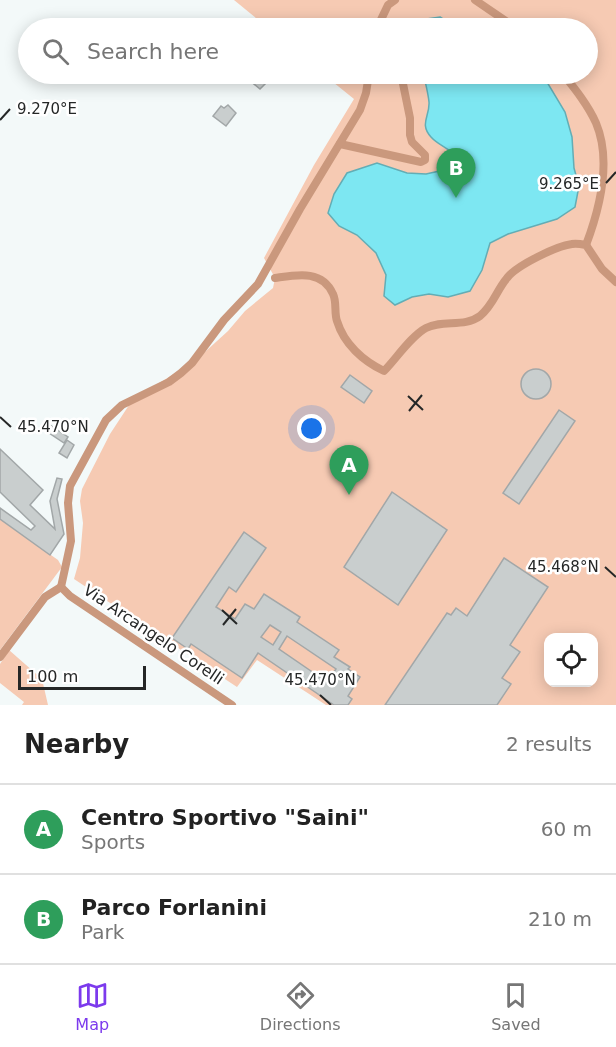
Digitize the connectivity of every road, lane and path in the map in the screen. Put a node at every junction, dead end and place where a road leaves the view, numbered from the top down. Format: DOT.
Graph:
graph roads {
  1 [pos="395,0"];
  2 [pos="475,0"];
  3 [pos="380,18"];
  4 [pos="501,18"];
  5 [pos="367,84"];
  6 [pos="403,84"];
  7 [pos="571,84"];
  8 [pos="340,144"];
  9 [pos="586,245"];
  10 [pos="270,277"];
  11 [pos="616,282"];
  12 [pos="61,587"];
  13 [pos="0,657"];
  14 [pos="232,705"];
  1 -- 3 [label="street"];
  2 -- 4 [label="street"];
  5 -- 8 [label="street"];
  6 -- 8 [label="street"];
  7 -- 9 [label="street"];
  8 -- 10 [label="street"];
  9 -- 10 [label="street"];
  9 -- 11 [label="street"];
  10 -- 12 [label="street"];
  12 -- 13 [label="street"];
  12 -- 14 [label="street, Via Arcangelo Corelli"];
}
